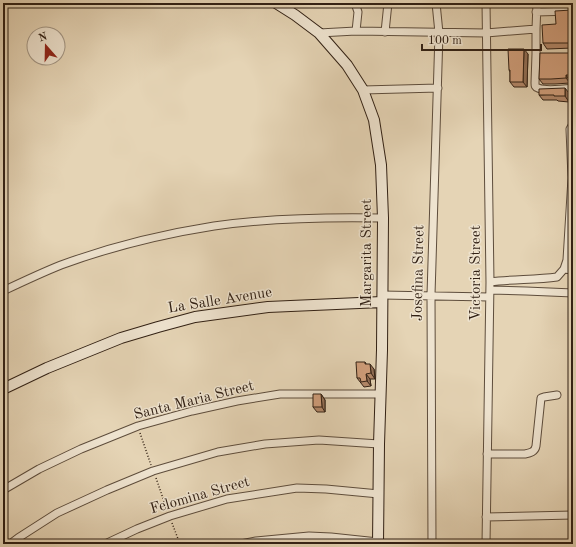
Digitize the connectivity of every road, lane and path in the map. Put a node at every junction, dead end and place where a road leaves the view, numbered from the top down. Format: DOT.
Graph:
graph roads {
  1 [pos="276,3"];
  2 [pos="355,3"];
  3 [pos="388,3"];
  4 [pos="436,3"];
  5 [pos="486,3"];
  6 [pos="536,3"];
  7 [pos="573,11"];
  8 [pos="536,12"];
  9 [pos="536,29"];
  10 [pos="356,32"];
  11 [pos="385,32"];
  12 [pos="319,33"];
  13 [pos="439,33"];
  14 [pos="486,33"];
  15 [pos="438,88"];
  16 [pos="573,88"];
  17 [pos="363,90"];
  18 [pos="573,124"];
  19 [pos="383,218"];
  20 [pos="571,230"];
  21 [pos="564,269"];
  22 [pos="573,270"];
  23 [pos="490,290"];
  24 [pos="3,291"];
  25 [pos="573,293"];
  26 [pos="431,295"];
  27 [pos="382,299"];
  28 [pos="3,389"];
  29 [pos="381,394"];
  30 [pos="557,395"];
  31 [pos="138,426"];
  32 [pos="379,444"];
  33 [pos="487,454"];
  34 [pos="153,471"];
  35 [pos="3,490"];
  36 [pos="379,494"];
  37 [pos="573,515"];
  38 [pos="170,516"];
  39 [pos="486,517"];
  40 [pos="331,541"];
  41 [pos="378,543"];
  42 [pos="10,544"];
  43 [pos="104,544"];
  44 [pos="180,544"];
  45 [pos="241,544"];
  46 [pos="432,544"];
  47 [pos="486,544"];
  1 -- 12 [label="street, Margarita Street"];
  2 -- 10 [label="street"];
  3 -- 11 [label="street"];
  4 -- 13 [label="street, Josefina Street"];
  5 -- 14 [label="street, Victoria Street"];
  6 -- 8 [label="street"];
  7 -- 8 [label="street"];
  8 -- 9 [label="street"];
  9 -- 14 [label="street"];
  9 -- 16 [label="street"];
  10 -- 11 [label="street"];
  10 -- 12 [label="street"];
  11 -- 13 [label="street"];
  12 -- 17 [label="street, Margarita Street"];
  13 -- 14 [label="street"];
  13 -- 15 [label="street, Josefina Street"];
  14 -- 23 [label="street, Victoria Street"];
  15 -- 17 [label="street"];
  15 -- 26 [label="street, Josefina Street"];
  17 -- 19 [label="street, Margarita Street"];
  18 -- 20 [label="street"];
  19 -- 24 [label="street"];
  19 -- 27 [label="street, Margarita Street"];
  20 -- 21 [label="street"];
  21 -- 22 [label="street"];
  21 -- 23 [label="street"];
  23 -- 25 [label="street"];
  23 -- 26 [label="street"];
  23 -- 33 [label="street, Victoria Street"];
  26 -- 27 [label="street"];
  26 -- 46 [label="street, Josefina Street"];
  27 -- 28 [label="street, La Salle Avenue"];
  27 -- 29 [label="street, Margarita Street"];
  29 -- 31 [label="street, Santa Maria Street"];
  29 -- 32 [label="street, Margarita Street"];
  30 -- 33 [label="street"];
  31 -- 34 [label="path"];
  31 -- 35 [label="street, Santa Maria Street"];
  32 -- 34 [label="street"];
  32 -- 36 [label="street, Margarita Street"];
  33 -- 39 [label="street, Victoria Street"];
  34 -- 38 [label="path"];
  34 -- 42 [label="street"];
  36 -- 38 [label="street, Felomina Street"];
  36 -- 41 [label="street, Margarita Street"];
  37 -- 39 [label="street"];
  38 -- 43 [label="street, Felomina Street"];
  38 -- 44 [label="path"];
  39 -- 47 [label="street, Victoria Street"];
  40 -- 41 [label="street"];
  40 -- 45 [label="street"];
}
